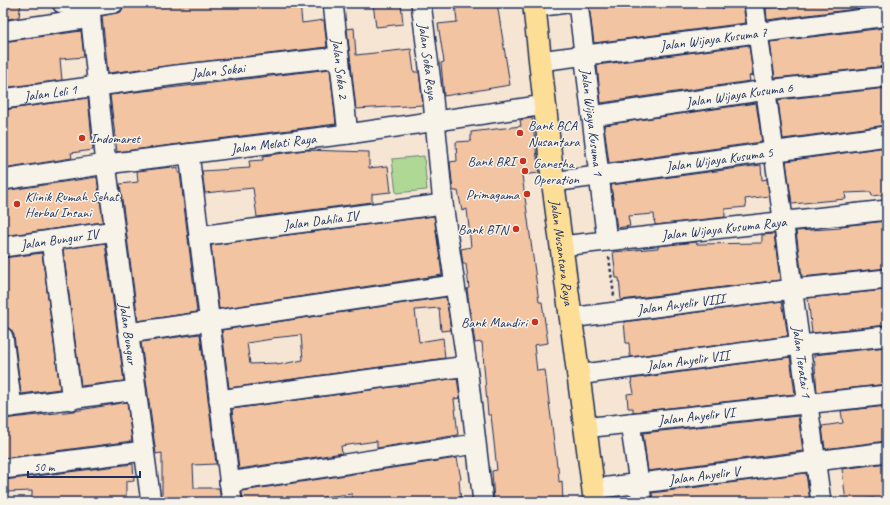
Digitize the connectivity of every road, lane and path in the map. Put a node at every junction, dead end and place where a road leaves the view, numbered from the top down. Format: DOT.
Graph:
graph roads {
  1 [pos="62,3"];
  2 [pos="114,3"];
  3 [pos="333,3"];
  4 [pos="421,3"];
  5 [pos="568,3"];
  6 [pos="578,3"];
  7 [pos="754,3"];
  8 [pos="534,5"];
  9 [pos="90,9"];
  10 [pos="887,16"];
  11 [pos="3,31"];
  12 [pos="758,33"];
  13 [pos="584,55"];
  14 [pos="339,57"];
  15 [pos="540,61"];
  16 [pos="887,77"];
  17 [pos="98,87"];
  18 [pos="766,90"];
  19 [pos="3,99"];
  20 [pos="545,105"];
  21 [pos="592,116"];
  22 [pos="435,120"];
  23 [pos="348,134"];
  24 [pos="887,136"];
  25 [pos="773,152"];
  26 [pos="189,154"];
  27 [pos="106,164"];
  28 [pos="599,175"];
  29 [pos="3,180"];
  30 [pos="553,182"];
  31 [pos="443,204"];
  32 [pos="887,210"];
  33 [pos="784,222"];
  34 [pos="115,231"];
  35 [pos="199,236"];
  36 [pos="51,240"];
  37 [pos="607,241"];
  38 [pos="561,246"];
  39 [pos="3,247"];
  40 [pos="887,279"];
  41 [pos="454,285"];
  42 [pos="793,289"];
  43 [pos="616,312"];
  44 [pos="570,318"];
  45 [pos="210,321"];
  46 [pos="129,333"];
  47 [pos="3,336"];
  48 [pos="887,336"];
  49 [pos="800,345"];
  50 [pos="467,366"];
  51 [pos="577,375"];
  52 [pos="136,390"];
  53 [pos="887,395"];
  54 [pos="72,400"];
  55 [pos="219,400"];
  56 [pos="808,404"];
  57 [pos="8,408"];
  58 [pos="630,423"];
  59 [pos="584,428"];
  60 [pos="475,444"];
  61 [pos="144,450"];
  62 [pos="887,452"];
  63 [pos="815,460"];
  64 [pos="3,469"];
  65 [pos="230,482"];
  66 [pos="639,483"];
  67 [pos="594,496"];
  68 [pos="151,502"];
  69 [pos="232,502"];
  70 [pos="482,502"];
  71 [pos="642,502"];
  72 [pos="821,502"];
  1 -- 9 [label="street"];
  2 -- 9 [label="street"];
  3 -- 14 [label="street, Jalan Soka 2"];
  4 -- 22 [label="street, Jalan Soka Raya"];
  5 -- 8 [label="street"];
  6 -- 13 [label="street, Jalan Wijaya Kusuma 1"];
  7 -- 12 [label="street, Jalan Teratai 1"];
  8 -- 15 [label="highway, Jalan Nusantara Raya"];
  9 -- 11 [label="street"];
  9 -- 17 [label="street, Jalan Bungur"];
  10 -- 12 [label="street, Jalan Wijaya Kusuma 7"];
  12 -- 13 [label="street, Jalan Wijaya Kusuma 7"];
  12 -- 18 [label="street, Jalan Teratai 1"];
  13 -- 15 [label="street, Jalan Wijaya Kusuma 7"];
  13 -- 21 [label="street, Jalan Wijaya Kusuma 1"];
  14 -- 17 [label="street, Jalan Sokai"];
  14 -- 23 [label="street, Jalan Soka 2"];
  15 -- 20 [label="highway, Jalan Nusantara Raya"];
  16 -- 18 [label="street, Jalan Wijaya Kusuma 6"];
  17 -- 19 [label="street, Jalan Leli 1"];
  17 -- 27 [label="street, Jalan Bungur"];
  18 -- 21 [label="street, Jalan Wijaya Kusuma 6"];
  18 -- 25 [label="street, Jalan Teratai 1"];
  20 -- 22 [label="street, Jalan Melati Raya"];
  20 -- 30 [label="highway, Jalan Nusantara Raya"];
  21 -- 28 [label="street, Jalan Wijaya Kusuma 1"];
  22 -- 23 [label="street, Jalan Melati Raya"];
  22 -- 31 [label="street, Jalan Soka Raya"];
  23 -- 26 [label="street, Jalan Melati Raya"];
  24 -- 25 [label="street, Jalan Wijaya Kusuma 5"];
  25 -- 28 [label="street, Jalan Wijaya Kusuma 5"];
  25 -- 33 [label="street, Jalan Teratai 1"];
  26 -- 27 [label="street, Jalan Melati Raya"];
  26 -- 35 [label="street"];
  27 -- 29 [label="street, Jalan Melati Raya"];
  27 -- 34 [label="street, Jalan Bungur"];
  28 -- 30 [label="street, Jalan Wijaya Kusuma 5"];
  28 -- 37 [label="street, Jalan Wijaya Kusuma 1"];
  30 -- 38 [label="highway, Jalan Nusantara Raya"];
  31 -- 35 [label="street, Jalan Dahlia IV"];
  31 -- 41 [label="street, Jalan Soka Raya"];
  32 -- 33 [label="street, Jalan Wijaya Kusuma Raya"];
  33 -- 37 [label="street, Jalan Wijaya Kusuma Raya"];
  33 -- 42 [label="street, Jalan Teratai 1"];
  34 -- 36 [label="street, Jalan Bungur IV"];
  34 -- 46 [label="street, Jalan Bungur"];
  35 -- 45 [label="street"];
  36 -- 39 [label="street, Jalan Bungur IV"];
  36 -- 54 [label="street"];
  37 -- 38 [label="street, Jalan Wijaya Kusuma Raya"];
  37 -- 43 [label="path"];
  38 -- 44 [label="highway, Jalan Nusantara Raya"];
  40 -- 42 [label="street, Jalan Anyelir VIII"];
  41 -- 45 [label="street"];
  41 -- 50 [label="street, Jalan Soka Raya"];
  42 -- 43 [label="street, Jalan Anyelir VIII"];
  42 -- 49 [label="street, Jalan Teratai 1"];
  43 -- 44 [label="street, Jalan Anyelir VIII"];
  44 -- 51 [label="highway, Jalan Nusantara Raya"];
  45 -- 46 [label="street"];
  45 -- 55 [label="street"];
  46 -- 52 [label="street, Jalan Bungur"];
  47 -- 57 [label="street"];
  48 -- 49 [label="street, Jalan Anyelir VII"];
  49 -- 51 [label="street, Jalan Anyelir VII"];
  49 -- 56 [label="street, Jalan Teratai 1"];
  50 -- 55 [label="street"];
  50 -- 60 [label="street, Jalan Soka Raya"];
  51 -- 59 [label="highway, Jalan Nusantara Raya"];
  52 -- 54 [label="street"];
  52 -- 61 [label="street, Jalan Bungur"];
  53 -- 56 [label="street, Jalan Anyelir VI"];
  54 -- 57 [label="street"];
  55 -- 65 [label="street"];
  56 -- 58 [label="street, Jalan Anyelir VI"];
  56 -- 63 [label="street, Jalan Teratai 1"];
  58 -- 59 [label="street, Jalan Anyelir VI"];
  58 -- 66 [label="street"];
  59 -- 67 [label="highway, Jalan Nusantara Raya"];
  60 -- 65 [label="street"];
  60 -- 70 [label="street, Jalan Soka Raya"];
  61 -- 64 [label="street"];
  61 -- 68 [label="street, Jalan Bungur"];
  62 -- 63 [label="street, Jalan Anyelir V"];
  63 -- 66 [label="street, Jalan Anyelir V"];
  63 -- 72 [label="street, Jalan Teratai 1"];
  65 -- 69 [label="street"];
  66 -- 67 [label="street, Jalan Anyelir V"];
  66 -- 71 [label="street"];
}
